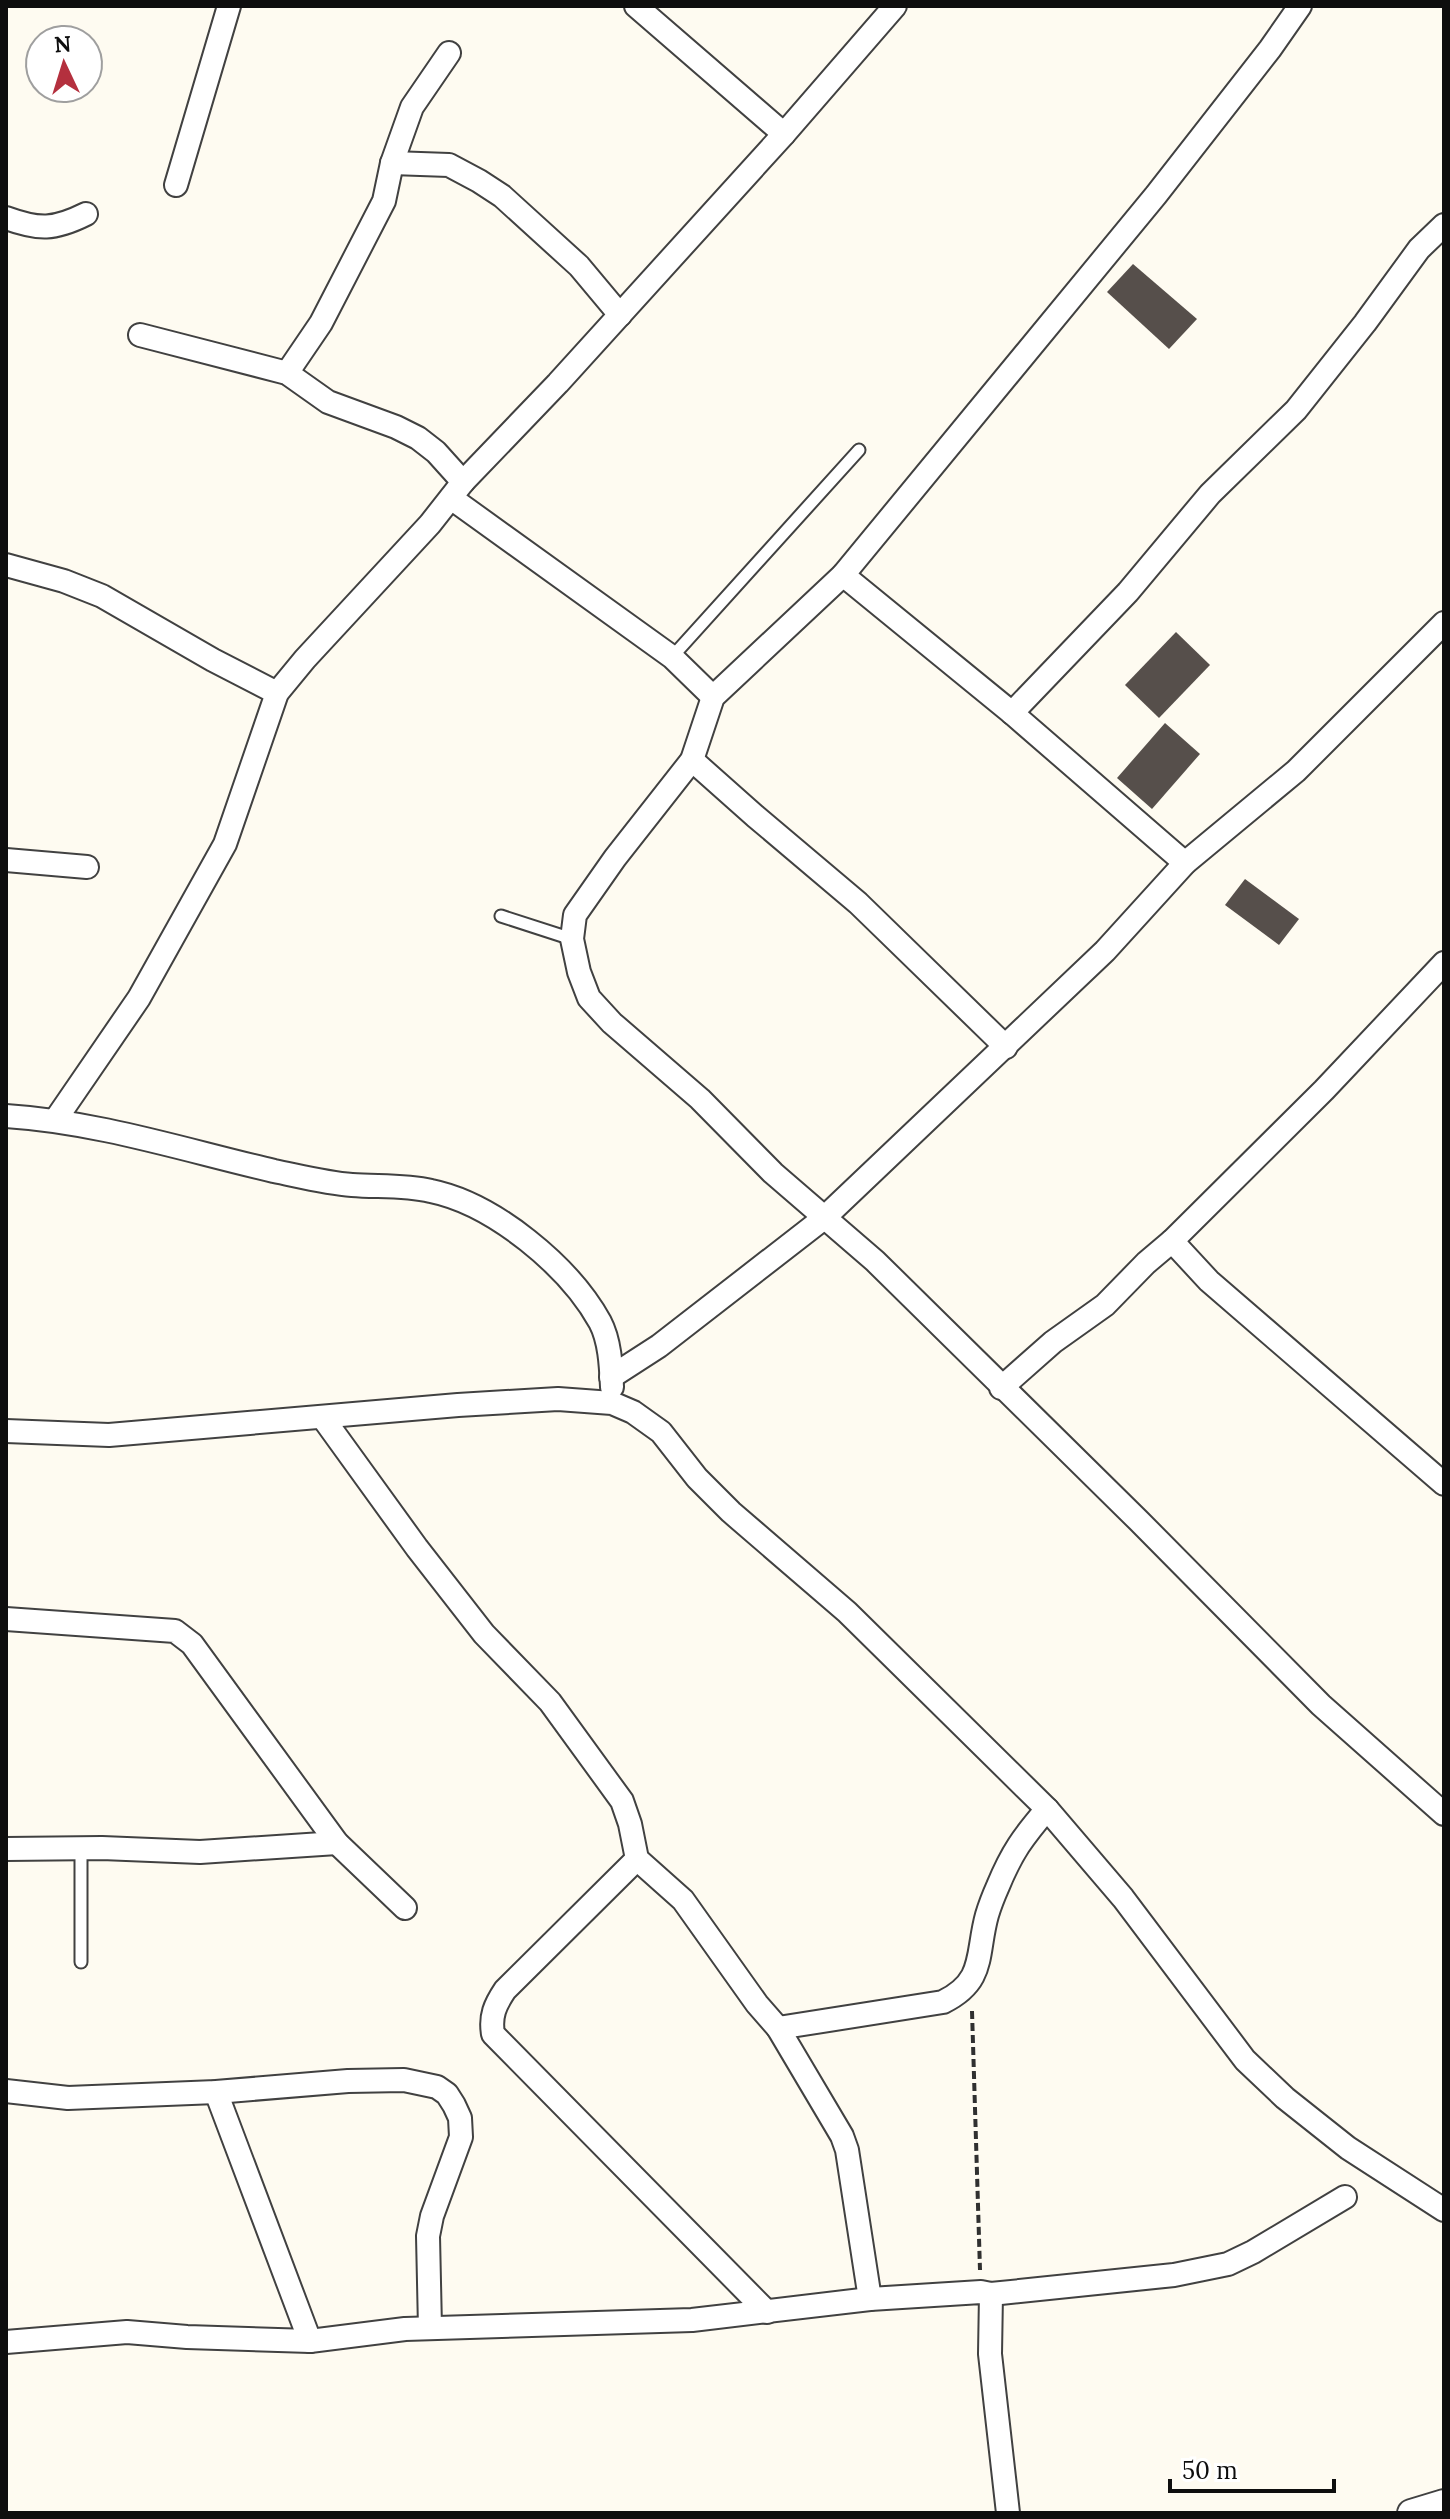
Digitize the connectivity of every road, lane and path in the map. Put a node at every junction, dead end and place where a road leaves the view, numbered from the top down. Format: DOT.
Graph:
graph roads {
  1 [pos="229,6"];
  2 [pos="636,6"];
  3 [pos="895,6"];
  4 [pos="1300,6"];
  5 [pos="449,53"];
  6 [pos="784,134"];
  7 [pos="392,163"];
  8 [pos="176,185"];
  9 [pos="86,214"];
  10 [pos="6,218"];
  11 [pos="1444,225"];
  12 [pos="620,315"];
  13 [pos="140,335"];
  14 [pos="287,373"];
  15 [pos="859,450"];
  16 [pos="457,490"];
  17 [pos="6,565"];
  18 [pos="843,575"];
  19 [pos="1444,623"];
  20 [pos="672,657"];
  21 [pos="277,693"];
  22 [pos="713,697"];
  23 [pos="1012,713"];
  24 [pos="692,760"];
  25 [pos="6,860"];
  26 [pos="1185,863"];
  27 [pos="87,867"];
  28 [pos="501,916"];
  29 [pos="572,939"];
  30 [pos="1444,963"];
  31 [pos="1006,1047"];
  32 [pos="6,1116"];
  33 [pos="56,1119"];
  34 [pos="824,1218"];
  35 [pos="1172,1241"];
  36 [pos="611,1377"];
  37 [pos="1001,1388"];
  38 [pos="612,1403"];
  39 [pos="323,1418"];
  40 [pos="6,1431"];
  41 [pos="1444,1484"];
  42 [pos="6,1619"];
  43 [pos="1047,1809"];
  44 [pos="1444,1814"];
  45 [pos="337,1843"];
  46 [pos="81,1848"];
  47 [pos="6,1849"];
  48 [pos="637,1859"];
  49 [pos="405,1908"];
  50 [pos="81,1962"];
  51 [pos="971,1983"];
  52 [pos="778,2028"];
  53 [pos="6,2091"];
  54 [pos="216,2092"];
  55 [pos="1345,2197"];
  56 [pos="1444,2210"];
  57 [pos="986,2293"];
  58 [pos="870,2299"];
  59 [pos="767,2312"];
  60 [pos="430,2328"];
  61 [pos="310,2341"];
  62 [pos="6,2342"];
  63 [pos="1444,2503"];
  64 [pos="1008,2513"];
  65 [pos="1411,2513"];
  1 -- 8 [label="street"];
  2 -- 6 [label="street"];
  3 -- 6 [label="street"];
  4 -- 18 [label="street"];
  5 -- 7 [label="street"];
  6 -- 12 [label="street"];
  7 -- 12 [label="street"];
  7 -- 14 [label="street"];
  9 -- 10 [label="street"];
  11 -- 23 [label="street"];
  12 -- 16 [label="street"];
  13 -- 14 [label="street"];
  14 -- 16 [label="street"];
  15 -- 20 [label="lane"];
  16 -- 20 [label="street"];
  16 -- 21 [label="street"];
  17 -- 21 [label="street"];
  18 -- 22 [label="street"];
  18 -- 23 [label="street"];
  19 -- 26 [label="street"];
  20 -- 22 [label="street"];
  21 -- 33 [label="street"];
  22 -- 24 [label="street"];
  23 -- 26 [label="street"];
  24 -- 29 [label="street"];
  24 -- 31 [label="street"];
  25 -- 27 [label="street"];
  26 -- 31 [label="street"];
  28 -- 29 [label="lane"];
  29 -- 34 [label="street"];
  30 -- 35 [label="street"];
  31 -- 34 [label="street"];
  32 -- 33 [label="street"];
  33 -- 36 [label="street"];
  34 -- 36 [label="street"];
  34 -- 37 [label="street"];
  35 -- 37 [label="street"];
  35 -- 41 [label="street"];
  36 -- 38 [label="street"];
  37 -- 44 [label="street"];
  38 -- 39 [label="street"];
  38 -- 43 [label="street"];
  39 -- 40 [label="street"];
  39 -- 48 [label="street"];
  42 -- 45 [label="street"];
  43 -- 51 [label="street"];
  43 -- 56 [label="street"];
  45 -- 46 [label="street"];
  45 -- 49 [label="street"];
  46 -- 47 [label="street"];
  46 -- 50 [label="lane"];
  48 -- 52 [label="street"];
  48 -- 59 [label="street"];
  51 -- 52 [label="street"];
  51 -- 57 [label="path"];
  52 -- 58 [label="street"];
  53 -- 54 [label="street"];
  54 -- 60 [label="street"];
  54 -- 61 [label="street"];
  55 -- 57 [label="street"];
  57 -- 58 [label="street"];
  57 -- 64 [label="street"];
  58 -- 59 [label="street"];
  59 -- 60 [label="street"];
  60 -- 61 [label="street"];
  61 -- 62 [label="street"];
  63 -- 65 [label="street"];
}
